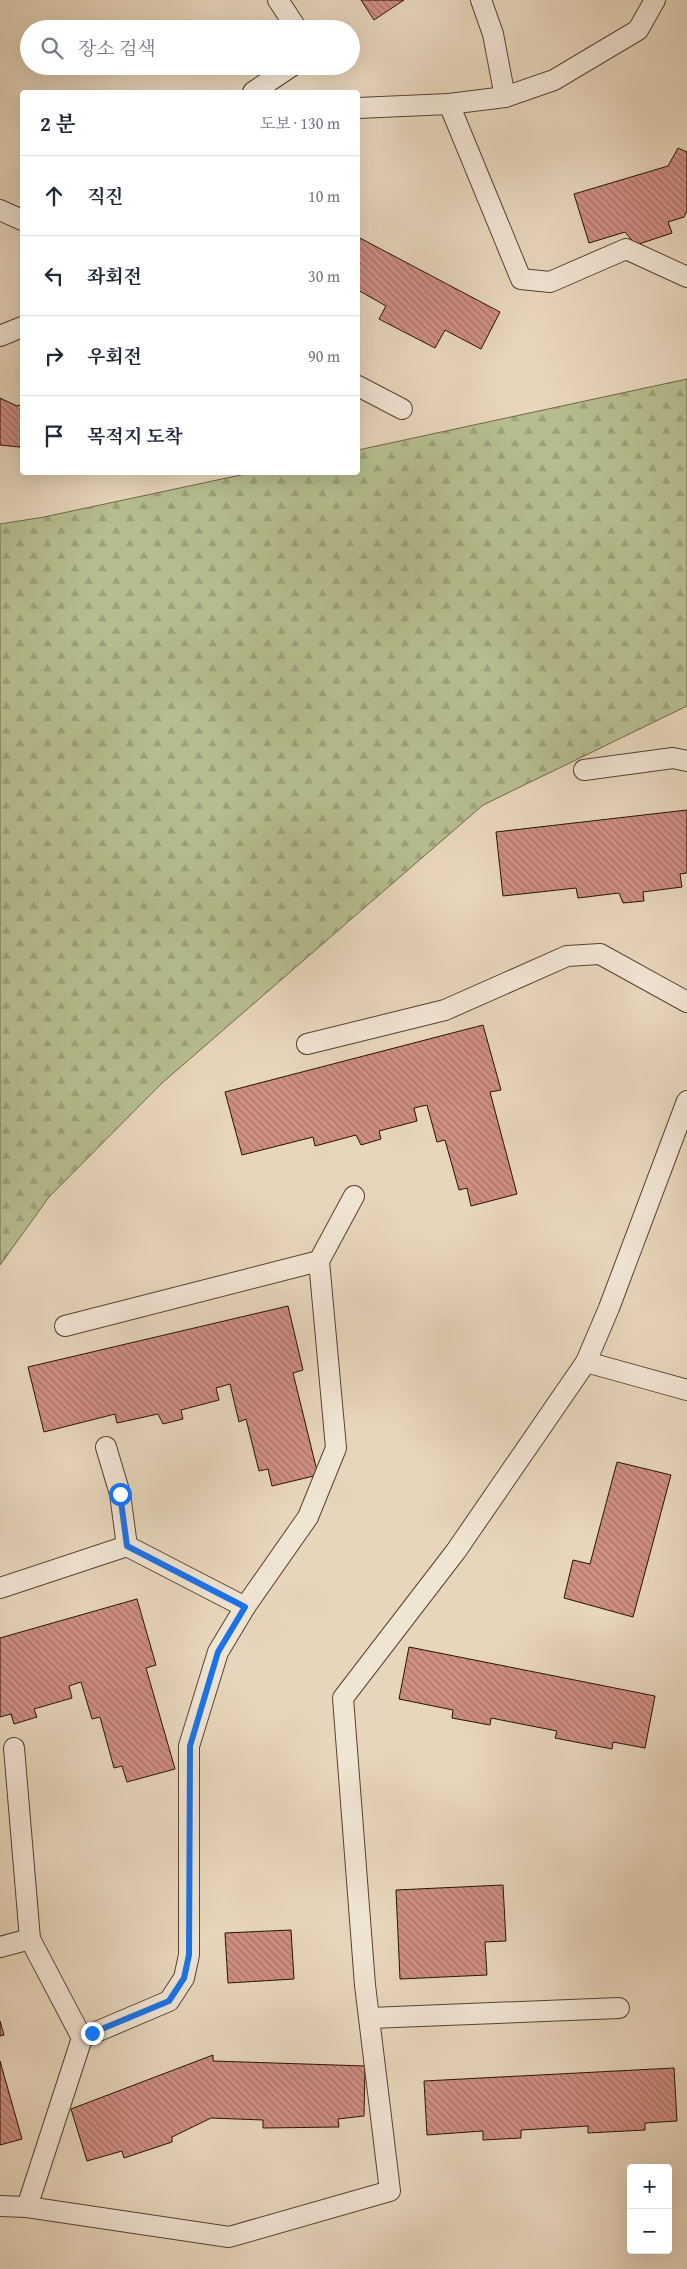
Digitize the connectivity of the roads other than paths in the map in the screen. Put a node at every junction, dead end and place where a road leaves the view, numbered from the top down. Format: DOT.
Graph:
graph roads {
  1 [pos="278,0"];
  2 [pos="481,0"];
  3 [pos="654,0"];
  4 [pos="291,20"];
  5 [pos="278,75"];
  6 [pos="256,90"];
  7 [pos="505,97"];
  8 [pos="449,104"];
  9 [pos="360,108"];
  10 [pos="0,210"];
  11 [pos="20,219"];
  12 [pos="687,277"];
  13 [pos="20,328"];
  14 [pos="0,336"];
  15 [pos="360,387"];
  16 [pos="402,409"];
  17 [pos="687,761"];
  18 [pos="584,770"];
  19 [pos="687,1002"];
  20 [pos="307,1044"];
  21 [pos="687,1101"];
  22 [pos="354,1196"];
  23 [pos="319,1261"];
  24 [pos="65,1326"];
  25 [pos="586,1362"];
  26 [pos="687,1390"];
  27 [pos="106,1447"];
  28 [pos="127,1546"];
  29 [pos="0,1588"];
  30 [pos="245,1607"];
  31 [pos="14,1748"];
  32 [pos="30,1938"];
  33 [pos="0,1947"];
  34 [pos="619,2008"];
  35 [pos="370,2018"];
  36 [pos="82,2038"];
  37 [pos="0,2206"];
  38 [pos="27,2207"];
  1 -- 4 [label="lane"];
  2 -- 7 [label="lane"];
  3 -- 7 [label="lane"];
  5 -- 6 [label="lane"];
  7 -- 8 [label="lane"];
  8 -- 9 [label="lane"];
  8 -- 12 [label="lane"];
  10 -- 11 [label="lane"];
  13 -- 14 [label="lane"];
  15 -- 16 [label="lane"];
  17 -- 18 [label="lane"];
  19 -- 20 [label="lane"];
  21 -- 25 [label="lane"];
  22 -- 23 [label="lane"];
  23 -- 24 [label="lane"];
  23 -- 30 [label="lane"];
  25 -- 26 [label="lane"];
  25 -- 35 [label="lane"];
  27 -- 28 [label="lane"];
  28 -- 29 [label="lane"];
  28 -- 30 [label="lane"];
  30 -- 36 [label="lane"];
  31 -- 32 [label="lane"];
  32 -- 33 [label="lane"];
  32 -- 36 [label="lane"];
  34 -- 35 [label="lane"];
  35 -- 38 [label="lane"];
  36 -- 38 [label="lane"];
  37 -- 38 [label="lane"];
}
